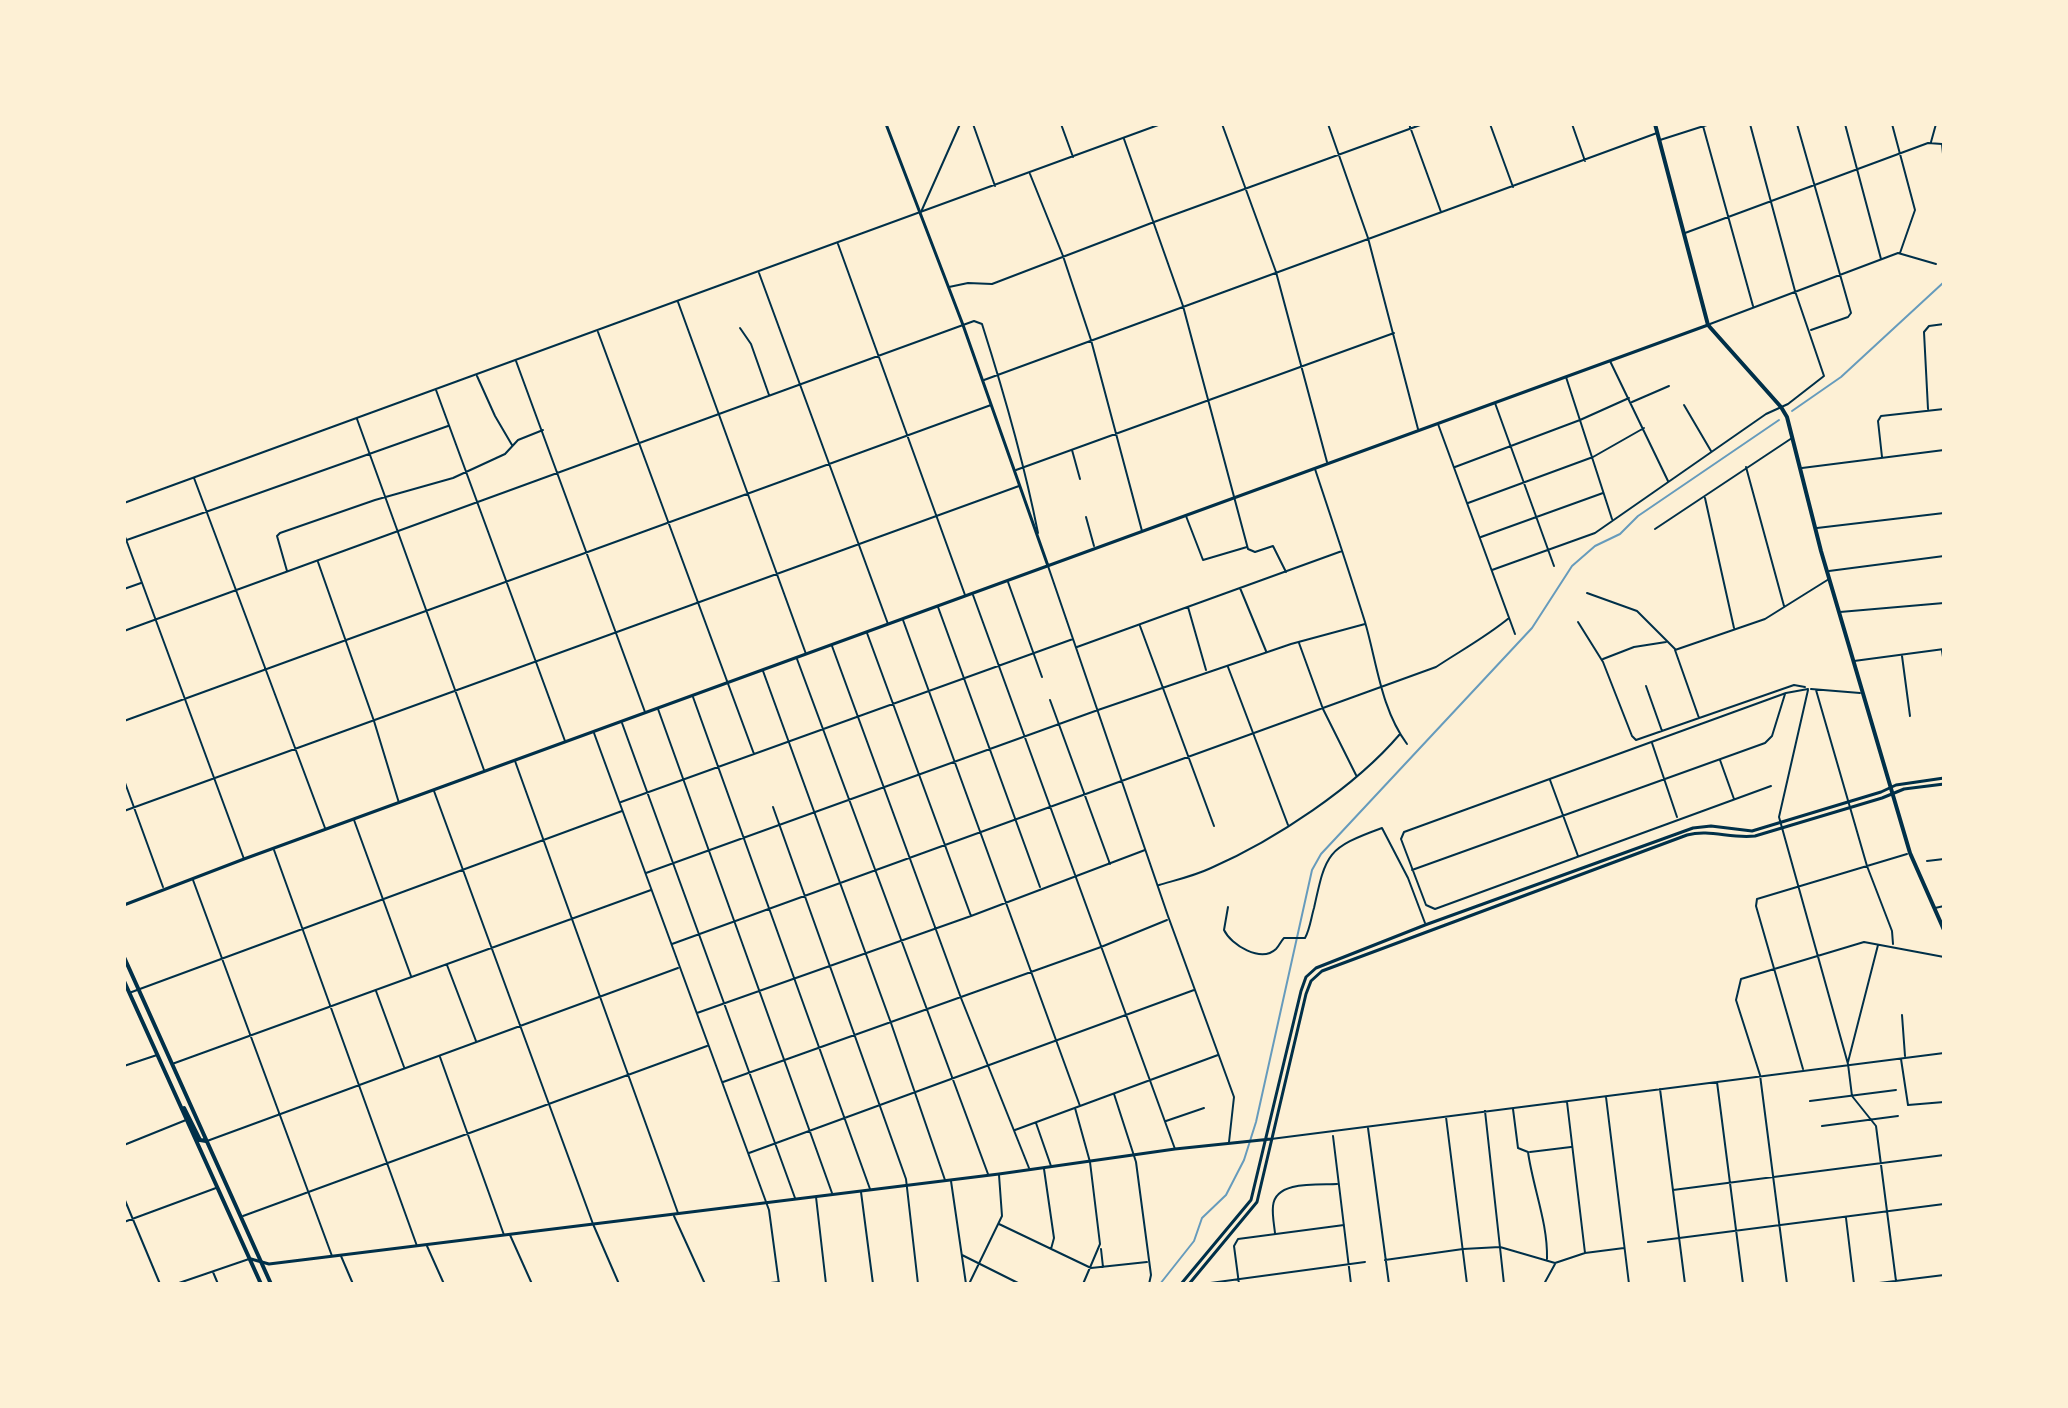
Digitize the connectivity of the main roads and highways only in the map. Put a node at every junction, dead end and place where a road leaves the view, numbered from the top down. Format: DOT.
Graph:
graph roads {
  1 [pos="886,124"];
  2 [pos="1655,124"];
  3 [pos="1708,325"];
  4 [pos="1048,566"];
  5 [pos="1944,781"];
  6 [pos="1890,787"];
  7 [pos="1892,794"];
  8 [pos="1848,805"];
  9 [pos="1780,826"];
  10 [pos="124,905"];
  11 [pos="1944,930"];
  12 [pos="124,957"];
  13 [pos="125,985"];
  14 [pos="174,1093"];
  15 [pos="1271,1139"];
  16 [pos="1265,1140"];
  17 [pos="207,1141"];
  18 [pos="250,1259"];
  19 [pos="262,1264"];
  20 [pos="261,1284"];
  21 [pos="271,1284"];
  22 [pos="1181,1284"];
  23 [pos="1189,1284"];
  1 -- 4 [label="main road"];
  2 -- 3 [label="main road"];
  3 -- 4 [label="main road"];
  3 -- 6 [label="main road"];
  4 -- 10 [label="main road"];
  5 -- 6 [label="main road"];
  5 -- 7 [label="main road"];
  6 -- 7 [label="main road"];
  6 -- 8 [label="main road"];
  7 -- 8 [label="main road"];
  7 -- 11 [label="main road"];
  8 -- 9 [label="main road"];
  9 -- 15 [label="main road"];
  9 -- 16 [label="main road"];
  12 -- 17 [label="main road"];
  13 -- 14 [label="main road"];
  14 -- 17 [label="main road"];
  14 -- 18 [label="main road"];
  15 -- 16 [label="main road"];
  15 -- 23 [label="main road"];
  16 -- 19 [label="main road"];
  16 -- 22 [label="main road"];
  17 -- 19 [label="main road"];
  18 -- 19 [label="main road"];
  18 -- 20 [label="main road"];
  19 -- 21 [label="main road"];
}
